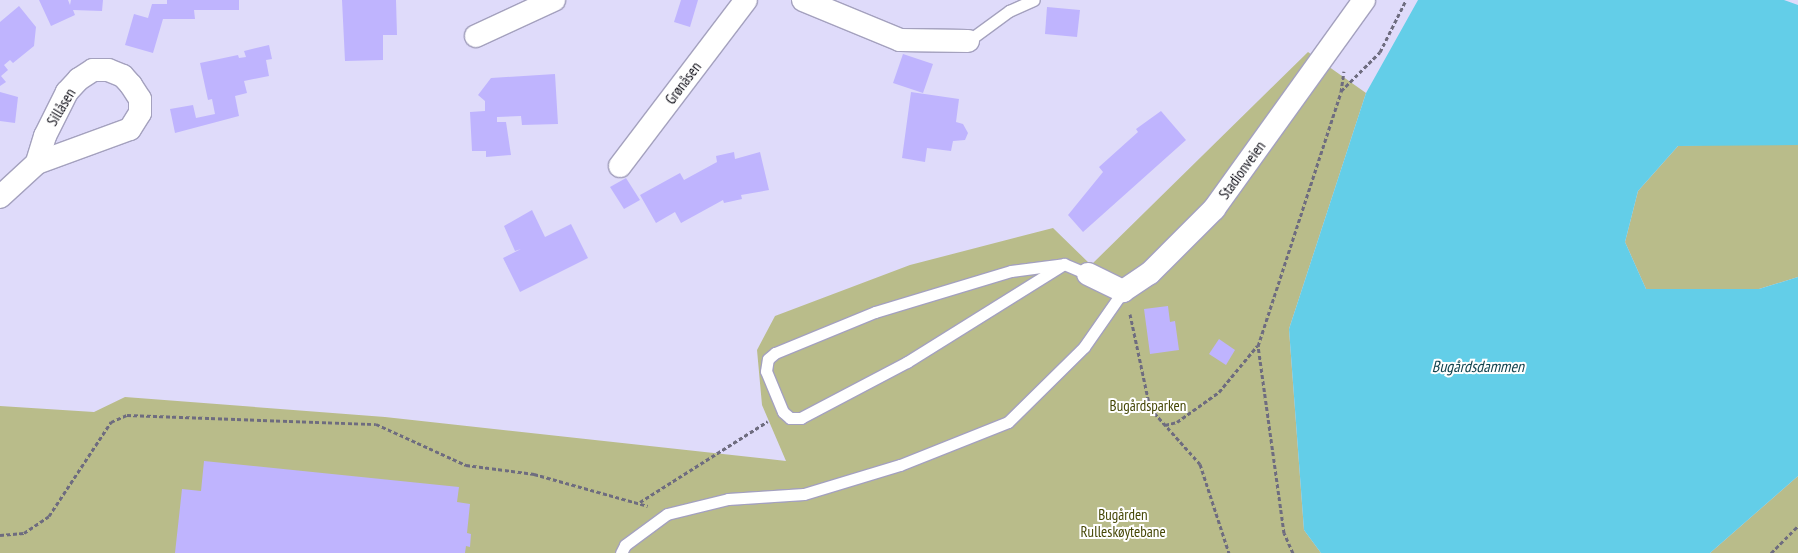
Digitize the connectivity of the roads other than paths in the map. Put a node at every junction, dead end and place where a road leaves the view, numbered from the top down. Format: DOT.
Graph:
graph roads {
  1 [pos="554,0"];
  2 [pos="746,0"];
  3 [pos="803,0"];
  4 [pos="1034,0"];
  5 [pos="1364,0"];
  6 [pos="476,36"];
  7 [pos="968,41"];
  8 [pos="37,163"];
  9 [pos="620,166"];
  10 [pos="0,197"];
  11 [pos="1064,264"];
  12 [pos="1088,274"];
  13 [pos="1123,292"];
  14 [pos="621,553"];
  1 -- 6 [label="street"];
  2 -- 9 [label="street, Grønåsen"];
  3 -- 7 [label="street"];
  4 -- 7 [label="lane"];
  5 -- 13 [label="street, Stadionveien"];
  8 -- 8 [label="street, Sillåsen"];
  8 -- 10 [label="street, Sillåsen"];
  11 -- 11 [label="lane"];
  11 -- 12 [label="lane"];
  12 -- 13 [label="street"];
  13 -- 14 [label="lane"];
}
